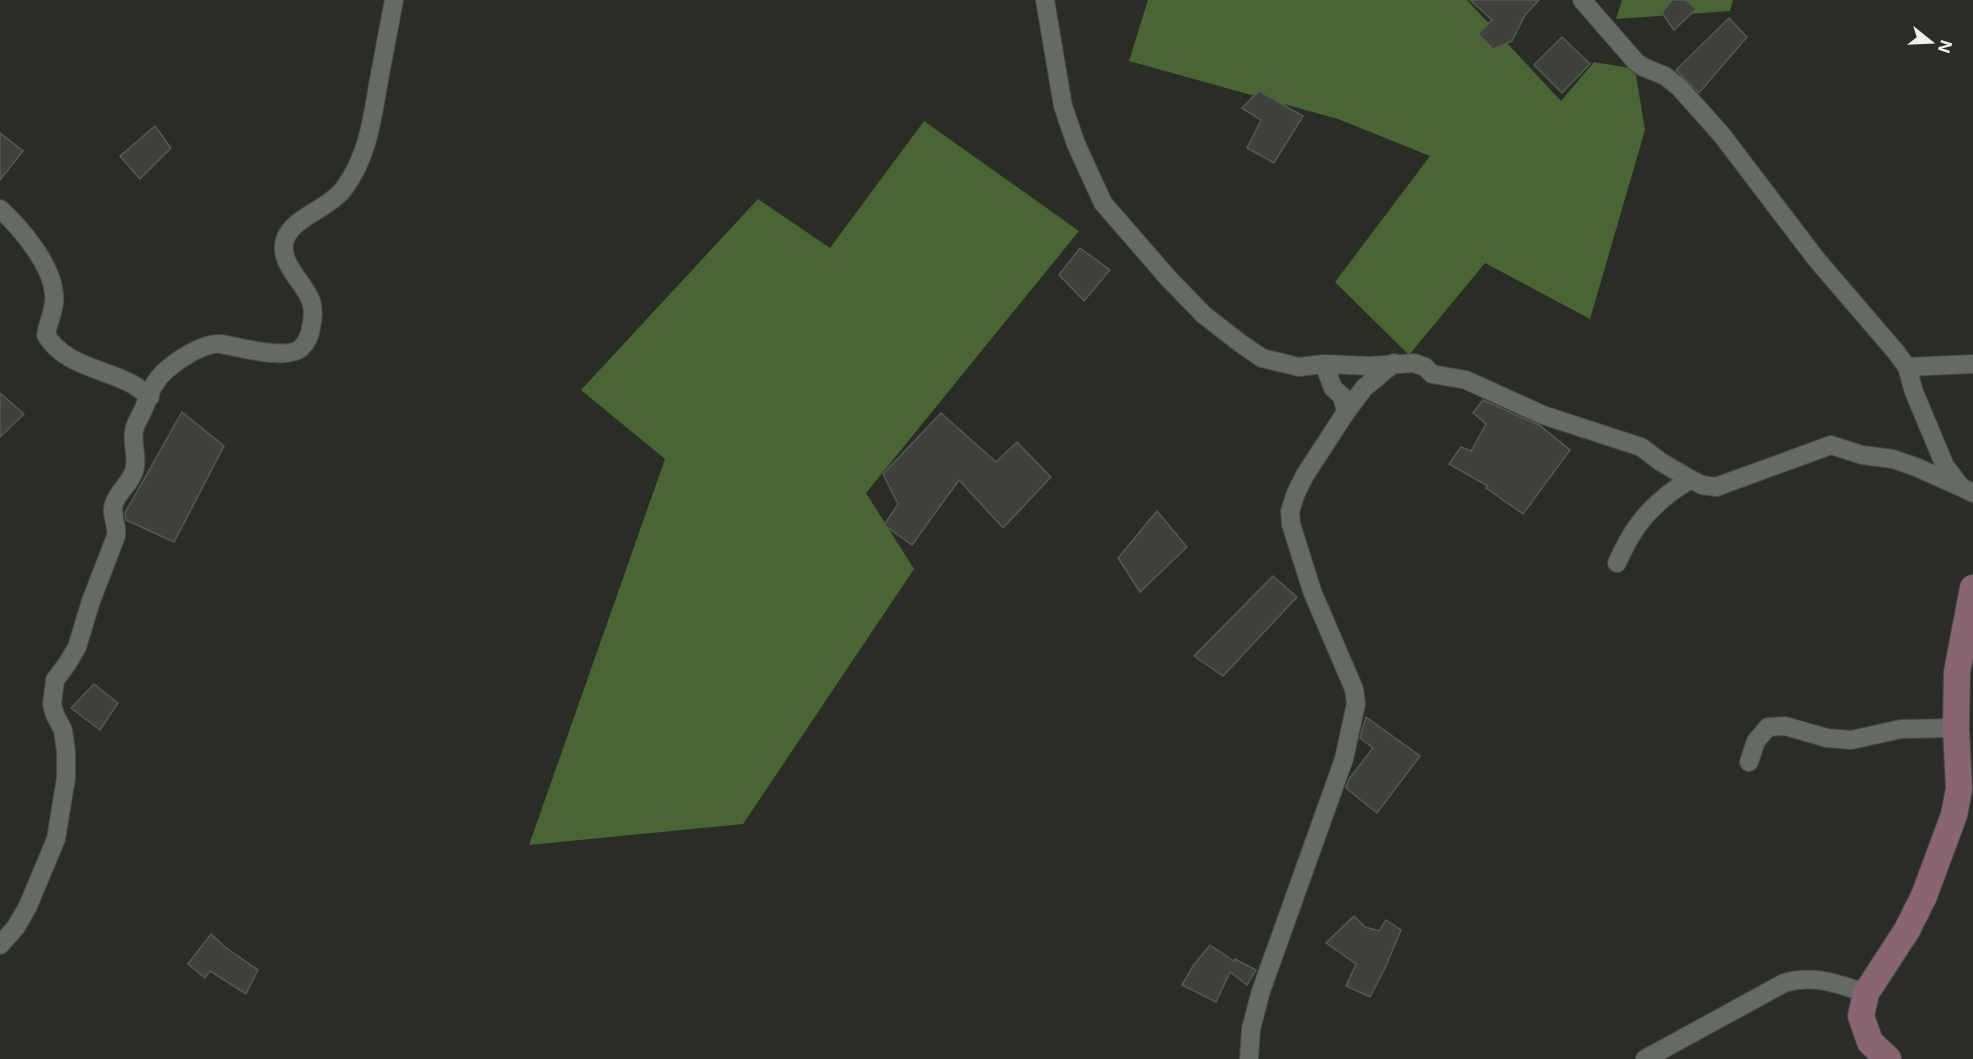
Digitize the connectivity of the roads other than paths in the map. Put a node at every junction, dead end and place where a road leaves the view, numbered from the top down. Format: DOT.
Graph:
graph roads {
  1 [pos="394,0"];
  2 [pos="1045,0"];
  3 [pos="1582,0"];
  4 [pos="0,209"];
  5 [pos="1394,363"];
  6 [pos="1324,364"];
  7 [pos="1973,364"];
  8 [pos="1907,367"];
  9 [pos="150,397"];
  10 [pos="1346,412"];
  11 [pos="1690,479"];
  12 [pos="1967,490"];
  13 [pos="1617,563"];
  14 [pos="1973,588"];
  15 [pos="1956,728"];
  16 [pos="1749,762"];
  17 [pos="0,945"];
  18 [pos="1866,993"];
  19 [pos="1249,1059"];
  20 [pos="1645,1059"];
  21 [pos="1888,1059"];
  1 -- 9 [label="street"];
  2 -- 6 [label="street"];
  3 -- 8 [label="street"];
  4 -- 9 [label="street"];
  5 -- 6 [label="street"];
  5 -- 10 [label="street"];
  5 -- 11 [label="street"];
  6 -- 10 [label="street"];
  7 -- 8 [label="street"];
  8 -- 12 [label="street"];
  9 -- 17 [label="street"];
  10 -- 19 [label="street"];
  11 -- 12 [label="street"];
  11 -- 13 [label="street"];
  14 -- 15 [label="street"];
  15 -- 16 [label="street"];
  15 -- 18 [label="street"];
  18 -- 20 [label="street"];
  18 -- 21 [label="street"];
}
